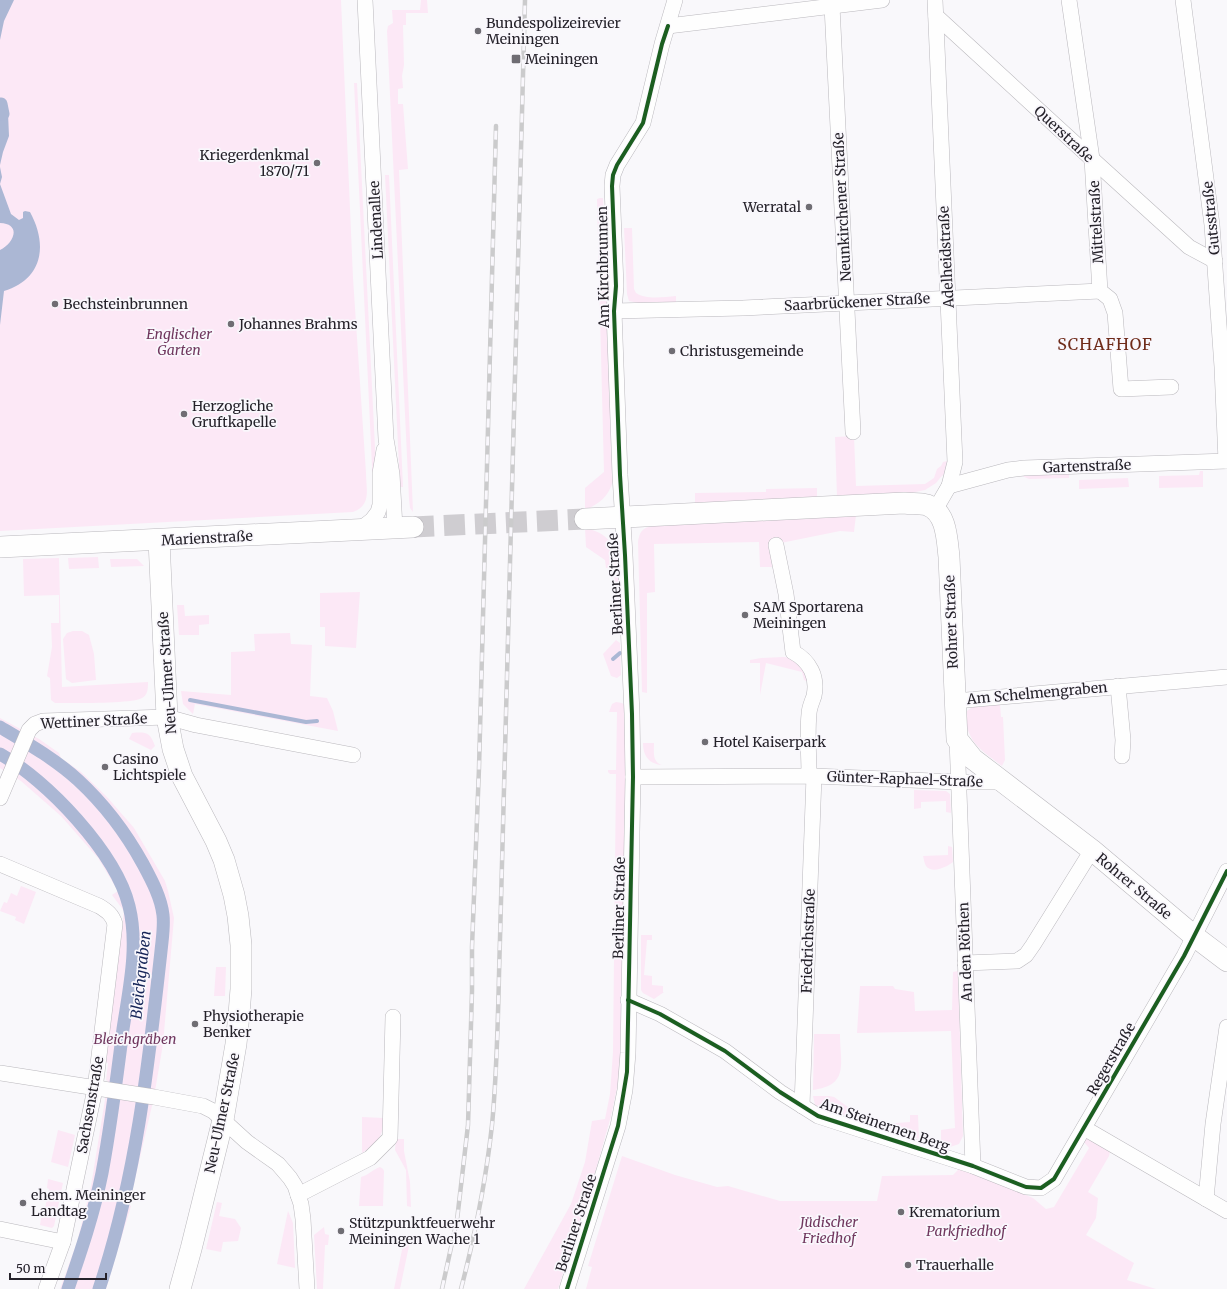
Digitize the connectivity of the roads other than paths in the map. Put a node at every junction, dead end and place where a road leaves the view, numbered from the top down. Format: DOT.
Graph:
graph roads {
  1 [pos="365,0"];
  2 [pos="676,0"];
  3 [pos="882,0"];
  4 [pos="935,0"];
  5 [pos="1069,0"];
  6 [pos="1183,0"];
  7 [pos="832,6"];
  8 [pos="936,16"];
  9 [pos="668,26"];
  10 [pos="1092,159"];
  11 [pos="1221,261"];
  12 [pos="1100,291"];
  13 [pos="948,298"];
  14 [pos="846,303"];
  15 [pos="614,311"];
  16 [pos="1224,367"];
  17 [pos="1170,387"];
  18 [pos="853,432"];
  19 [pos="386,440"];
  20 [pos="1226,461"];
  21 [pos="949,486"];
  22 [pos="935,510"];
  23 [pos="623,518"];
  24 [pos="585,519"];
  25 [pos="404,528"];
  26 [pos="359,530"];
  27 [pos="159,540"];
  28 [pos="776,545"];
  29 [pos="0,547"];
  30 [pos="1227,677"];
  31 [pos="1118,686"];
  32 [pos="955,701"];
  33 [pos="167,717"];
  34 [pos="957,739"];
  35 [pos="353,755"];
  36 [pos="1122,756"];
  37 [pos="811,776"];
  38 [pos="633,777"];
  39 [pos="958,782"];
  40 [pos="1002,782"];
  41 [pos="1,793"];
  42 [pos="1092,850"];
  43 [pos="0,864"];
  44 [pos="1227,871"];
  45 [pos="1194,936"];
  46 [pos="1227,961"];
  47 [pos="965,963"];
  48 [pos="628,1000"];
  49 [pos="393,1017"];
  50 [pos="1227,1027"];
  51 [pos="0,1073"];
  52 [pos="100,1090"];
  53 [pos="802,1106"];
  54 [pos="223,1120"];
  55 [pos="1084,1128"];
  56 [pos="973,1166"];
  57 [pos="1041,1188"];
  58 [pos="298,1195"];
  59 [pos="1206,1199"];
  60 [pos="1227,1211"];
  61 [pos="0,1229"];
  62 [pos="63,1242"];
  63 [pos="46,1289"];
  64 [pos="180,1289"];
  65 [pos="307,1289"];
  66 [pos="566,1289"];
  1 -- 19 [label="street, Lindenallee"];
  2 -- 9 [label="street, Am Kirchbrunnen"];
  3 -- 7 [label="street"];
  4 -- 8 [label="street, Adelheidstraße"];
  5 -- 10 [label="street, Mittelstraße"];
  6 -- 11 [label="street, Gutsstraße"];
  7 -- 9 [label="street"];
  7 -- 14 [label="street, Neunkirchener Straße"];
  8 -- 10 [label="street, Querstraße"];
  8 -- 13 [label="street, Adelheidstraße"];
  9 -- 15 [label="street, Am Kirchbrunnen"];
  10 -- 11 [label="street, Querstraße"];
  10 -- 12 [label="street, Mittelstraße"];
  11 -- 16 [label="street, Gutsstraße"];
  12 -- 13 [label="street, Saarbrückener Straße"];
  12 -- 17 [label="street"];
  13 -- 14 [label="street, Saarbrückener Straße"];
  13 -- 21 [label="street, Adelheidstraße"];
  14 -- 15 [label="street, Saarbrückener Straße"];
  14 -- 18 [label="street, Neunkirchener Straße"];
  15 -- 23 [label="street, Am Kirchbrunnen"];
  16 -- 20 [label="street, Gutsstraße"];
  19 -- 25 [label="street, Lindenallee"];
  19 -- 26 [label="street, Lindenallee"];
  20 -- 21 [label="street, Gartenstraße"];
  21 -- 22 [label="street, Adelheidstraße"];
  22 -- 23 [label="main road"];
  22 -- 32 [label="main road, Rohrer Straße"];
  23 -- 24 [label="main road"];
  23 -- 38 [label="street, Berliner Straße"];
  25 -- 26 [label="main road, Marienstraße"];
  26 -- 27 [label="main road, Marienstraße"];
  27 -- 29 [label="main road, Marienstraße"];
  27 -- 33 [label="main road, Neu-Ulmer Straße"];
  28 -- 37 [label="street, Günter-Raphael-Straße"];
  30 -- 31 [label="street, Am Schelmengraben"];
  31 -- 32 [label="street, Am Schelmengraben"];
  31 -- 36 [label="street, Am Schelmengraben"];
  32 -- 34 [label="main road, Rohrer Straße"];
  33 -- 35 [label="street, Wettiner Straße"];
  33 -- 41 [label="street, Wettiner Straße"];
  33 -- 54 [label="main road, Neu-Ulmer Straße"];
  34 -- 39 [label="street, An den Röthen"];
  34 -- 40 [label="main road, Rohrer Straße"];
  37 -- 38 [label="street, Günter-Raphael-Straße"];
  37 -- 39 [label="street, Günter-Raphael-Straße"];
  37 -- 53 [label="street, Friedrichstraße"];
  38 -- 48 [label="street, Berliner Straße"];
  39 -- 40 [label="street, Günter-Raphael-Straße"];
  39 -- 47 [label="street, An den Röthen"];
  40 -- 42 [label="main road, Rohrer Straße"];
  42 -- 45 [label="main road, Rohrer Straße"];
  42 -- 47 [label="street"];
  43 -- 52 [label="street, Sachsenstraße"];
  44 -- 45 [label="street, Regerstraße"];
  45 -- 46 [label="main road, Rohrer Straße"];
  45 -- 55 [label="street, Regerstraße"];
  47 -- 56 [label="street, An den Röthen"];
  48 -- 53 [label="street, Am Steinernen Berg"];
  48 -- 66 [label="street, Berliner Straße"];
  49 -- 58 [label="street"];
  50 -- 59 [label="street"];
  51 -- 52 [label="street"];
  52 -- 54 [label="street"];
  52 -- 62 [label="street, Sachsenstraße"];
  53 -- 56 [label="street, Am Steinernen Berg"];
  54 -- 58 [label="street"];
  54 -- 64 [label="main road, Neu-Ulmer Straße"];
  55 -- 57 [label="street, Regerstraße"];
  55 -- 59 [label="street"];
  56 -- 57 [label="street, Am Steinernen Berg"];
  58 -- 65 [label="street"];
  59 -- 60 [label="street"];
  61 -- 62 [label="street"];
  62 -- 63 [label="street, Sachsenstraße"];
}
